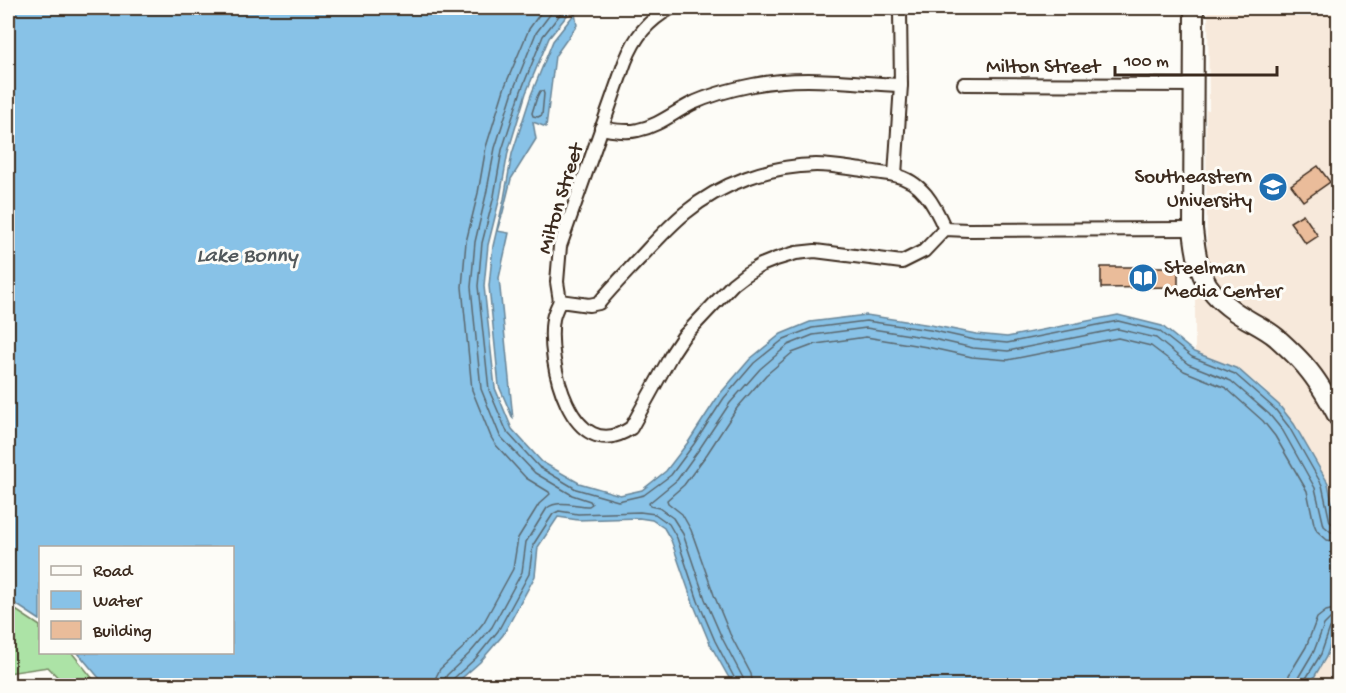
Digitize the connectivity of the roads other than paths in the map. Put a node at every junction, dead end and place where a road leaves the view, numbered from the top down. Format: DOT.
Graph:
graph roads {
  1 [pos="671,8"];
  2 [pos="897,8"];
  3 [pos="1194,8"];
  4 [pos="964,84"];
  5 [pos="901,85"];
  6 [pos="1194,85"];
  7 [pos="601,128"];
  8 [pos="895,175"];
  9 [pos="945,229"];
  10 [pos="1193,229"];
  11 [pos="560,301"];
  12 [pos="1338,417"];
  1 -- 7 [label="street"];
  2 -- 5 [label="street"];
  3 -- 6 [label="street"];
  4 -- 6 [label="street, Milton Street"];
  5 -- 7 [label="street, Milton Street"];
  5 -- 8 [label="street"];
  6 -- 10 [label="street"];
  7 -- 11 [label="street, Milton Street"];
  8 -- 9 [label="street"];
  8 -- 11 [label="street"];
  9 -- 10 [label="street"];
  9 -- 11 [label="street, Milton Street"];
  10 -- 12 [label="street"];
}
